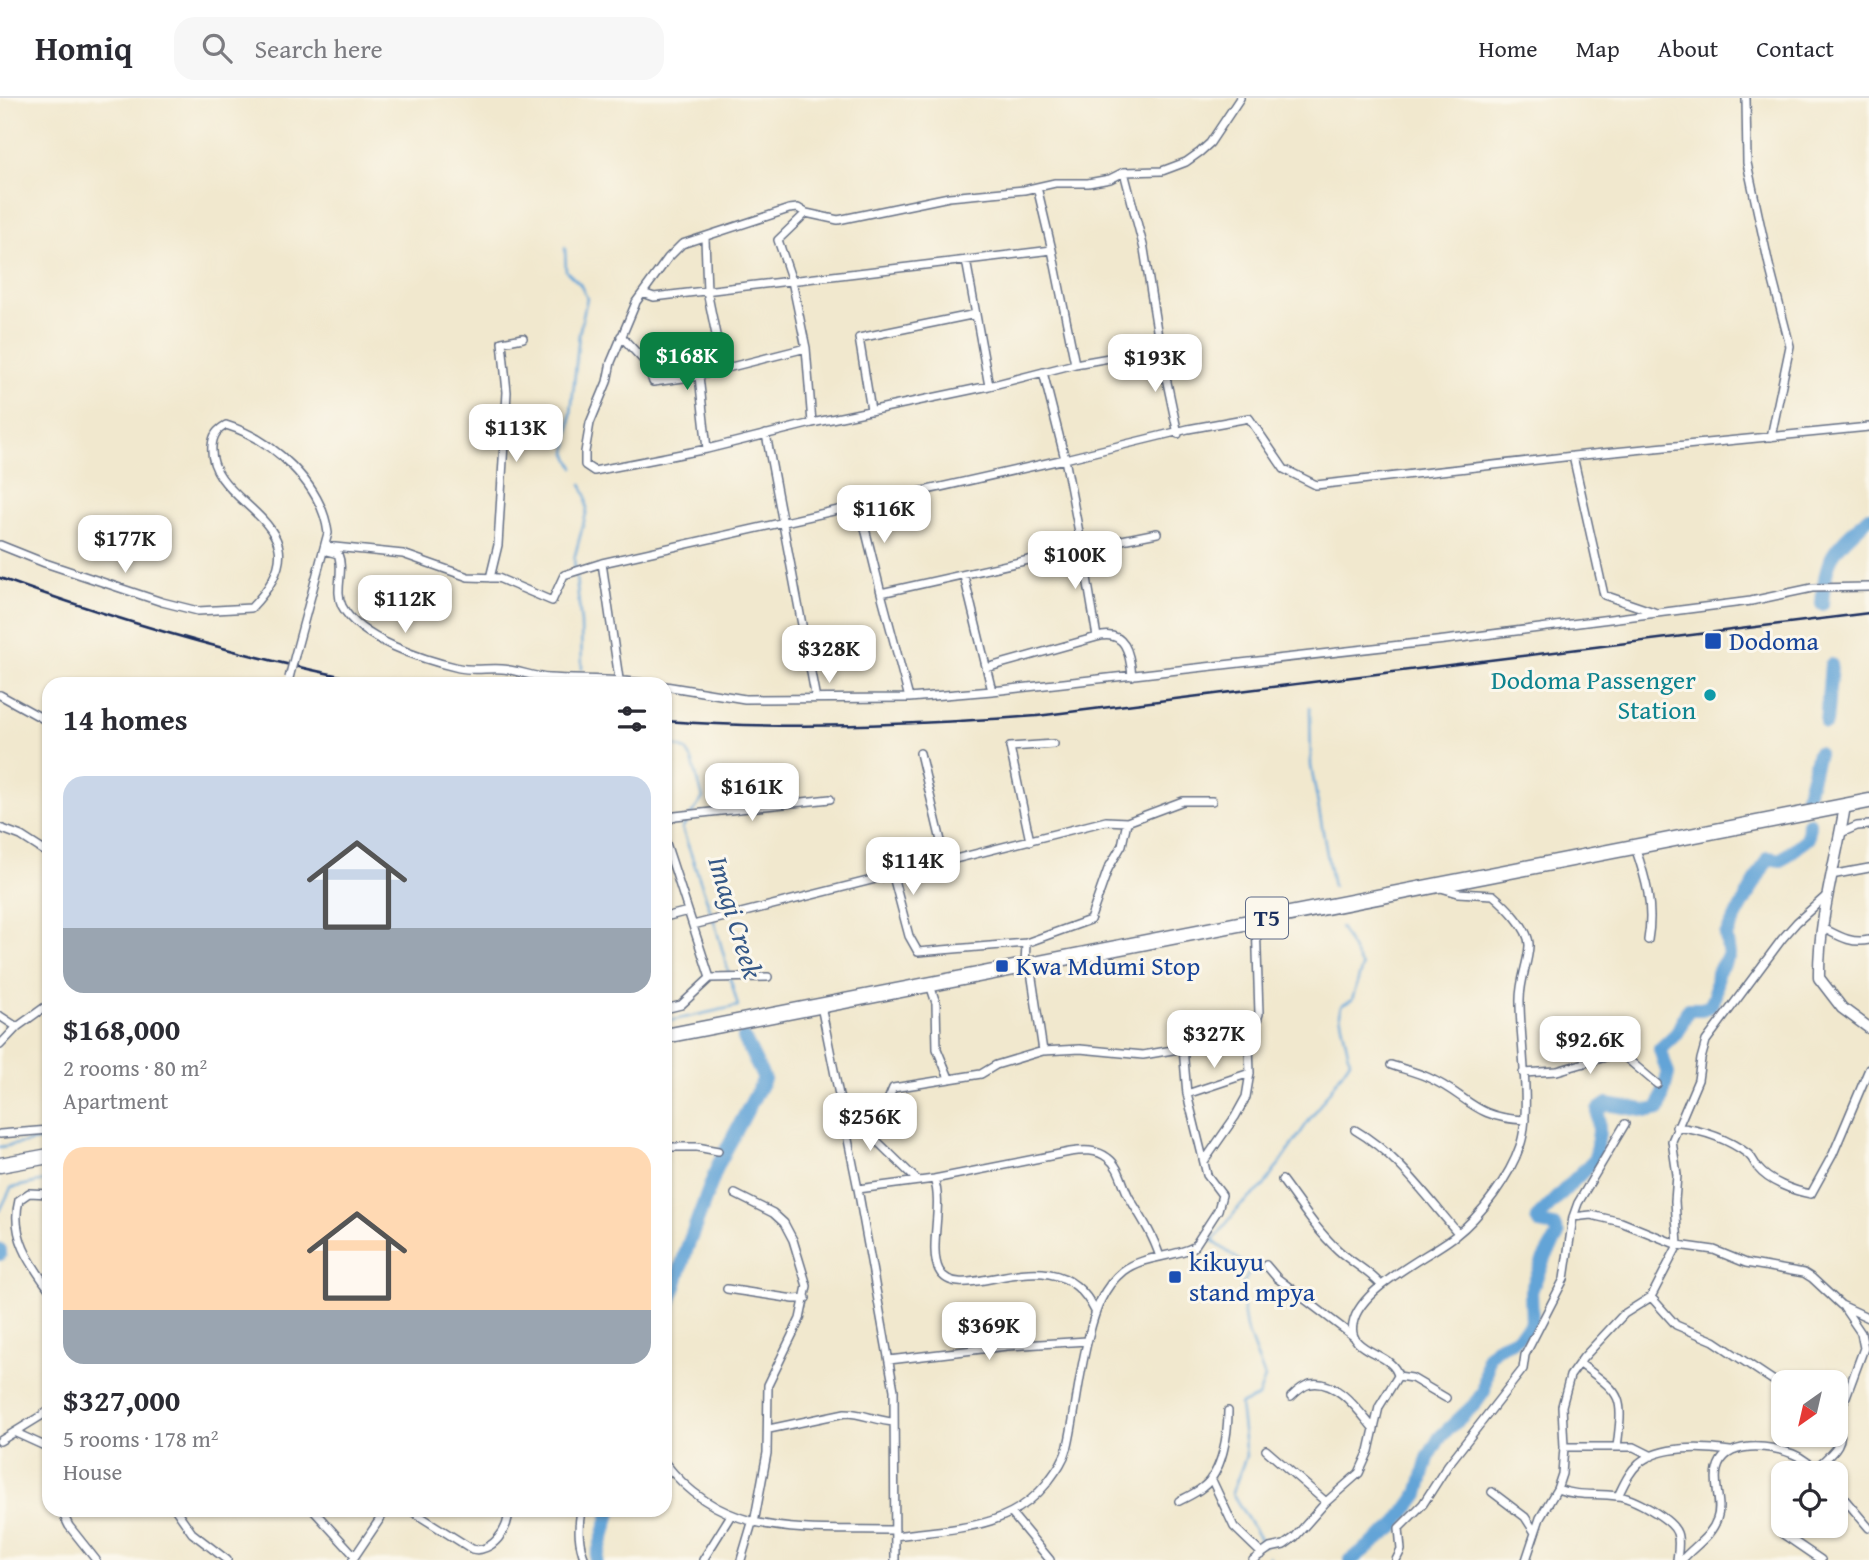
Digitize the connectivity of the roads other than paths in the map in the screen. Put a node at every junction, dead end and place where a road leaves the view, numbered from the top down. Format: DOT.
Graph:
graph roads {
  1 [pos="1240,98"];
  2 [pos="1746,98"];
  3 [pos="1124,172"];
  4 [pos="1037,187"];
  5 [pos="806,213"];
  6 [pos="705,238"];
  7 [pos="1052,250"];
  8 [pos="966,260"];
  9 [pos="792,281"];
  10 [pos="707,291"];
  11 [pos="643,293"];
  12 [pos="976,314"];
  13 [pos="621,336"];
  14 [pos="523,338"];
  15 [pos="806,348"];
  16 [pos="1160,349"];
  17 [pos="1075,364"];
  18 [pos="723,369"];
  19 [pos="1043,372"];
  20 [pos="699,376"];
  21 [pos="989,386"];
  22 [pos="871,410"];
  23 [pos="812,423"];
  24 [pos="1869,427"];
  25 [pos="1178,433"];
  26 [pos="766,434"];
  27 [pos="1771,437"];
  28 [pos="707,449"];
  29 [pos="1573,456"];
  30 [pos="1065,459"];
  31 [pos="859,504"];
  32 [pos="784,522"];
  33 [pos="1157,533"];
  34 [pos="0,545"];
  35 [pos="1082,548"];
  36 [pos="324,549"];
  37 [pos="602,563"];
  38 [pos="964,576"];
  39 [pos="490,578"];
  40 [pos="1869,587"];
  41 [pos="881,593"];
  42 [pos="1658,613"];
  43 [pos="1097,637"];
  44 [pos="986,668"];
  45 [pos="1132,676"];
  46 [pos="289,677"];
  47 [pos="541,677"];
  48 [pos="620,677"];
  49 [pos="672,687"];
  50 [pos="992,691"];
  51 [pos="0,695"];
  52 [pos="909,698"];
  53 [pos="816,699"];
  54 [pos="42,718"];
  55 [pos="1054,744"];
  56 [pos="920,752"];
  57 [pos="830,799"];
  58 [pos="1212,800"];
  59 [pos="1869,801"];
  60 [pos="1845,806"];
  61 [pos="672,818"];
  62 [pos="1127,822"];
  63 [pos="1869,825"];
  64 [pos="0,828"];
  65 [pos="1841,833"];
  66 [pos="1030,841"];
  67 [pos="1635,846"];
  68 [pos="42,850"];
  69 [pos="672,862"];
  70 [pos="946,862"];
  71 [pos="1869,868"];
  72 [pos="1831,875"];
  73 [pos="893,876"];
  74 [pos="1434,885"];
  75 [pos="1827,896"];
  76 [pos="688,911"];
  77 [pos="672,915"];
  78 [pos="1256,920"];
  79 [pos="693,925"];
  80 [pos="1823,928"];
  81 [pos="1647,940"];
  82 [pos="1869,940"];
  83 [pos="1026,943"];
  84 [pos="1028,965"];
  85 [pos="768,977"];
  86 [pos="710,978"];
  87 [pos="930,984"];
  88 [pos="821,1005"];
  89 [pos="672,1007"];
  90 [pos="42,1009"];
  91 [pos="0,1016"];
  92 [pos="16,1027"];
  93 [pos="1869,1028"];
  94 [pos="672,1034"];
  95 [pos="1251,1037"];
  96 [pos="0,1045"];
  97 [pos="1183,1048"];
  98 [pos="1043,1051"];
  99 [pos="1391,1065"];
  100 [pos="1869,1069"];
  101 [pos="1250,1073"];
  102 [pos="1523,1073"];
  103 [pos="949,1078"];
  104 [pos="1657,1084"];
  105 [pos="1187,1094"];
  106 [pos="841,1106"];
  107 [pos="1525,1120"];
  108 [pos="858,1121"];
  109 [pos="1625,1124"];
  110 [pos="1676,1127"];
  111 [pos="1355,1130"];
  112 [pos="42,1131"];
  113 [pos="0,1134"];
  114 [pos="672,1147"];
  115 [pos="718,1151"];
  116 [pos="42,1157"];
  117 [pos="1205,1160"];
  118 [pos="0,1165"];
  119 [pos="934,1179"];
  120 [pos="1282,1180"];
  121 [pos="918,1181"];
  122 [pos="858,1189"];
  123 [pos="42,1194"];
  124 [pos="735,1194"];
  125 [pos="1573,1217"];
  126 [pos="1458,1233"];
  127 [pos="1678,1245"];
  128 [pos="1160,1257"];
  129 [pos="1266,1265"];
  130 [pos="42,1278"];
  131 [pos="1381,1285"];
  132 [pos="727,1289"];
  133 [pos="1651,1297"];
  134 [pos="806,1298"];
  135 [pos="1841,1305"];
  136 [pos="1095,1311"];
  137 [pos="1869,1318"];
  138 [pos="1861,1333"];
  139 [pos="1353,1336"];
  140 [pos="1087,1340"];
  141 [pos="889,1360"];
  142 [pos="1579,1363"];
  143 [pos="1398,1376"];
  144 [pos="1771,1379"];
  145 [pos="1848,1391"];
  146 [pos="1290,1397"];
  147 [pos="1446,1398"];
  148 [pos="1228,1411"];
  149 [pos="42,1416"];
  150 [pos="894,1422"];
  151 [pos="1373,1427"];
  152 [pos="769,1429"];
  153 [pos="16,1433"];
  154 [pos="0,1441"];
  155 [pos="42,1445"];
  156 [pos="1564,1447"];
  157 [pos="1617,1447"];
  158 [pos="1837,1447"];
  159 [pos="1266,1450"];
  160 [pos="1730,1451"];
  161 [pos="1652,1456"];
  162 [pos="1805,1461"];
  163 [pos="1825,1461"];
  164 [pos="672,1471"];
  165 [pos="1211,1478"];
  166 [pos="1558,1489"];
  167 [pos="1492,1492"];
  168 [pos="1618,1496"];
  169 [pos="1179,1501"];
  170 [pos="1326,1502"];
  171 [pos="1848,1503"];
  172 [pos="1012,1514"];
  173 [pos="731,1515"];
  174 [pos="64,1517"];
  175 [pos="181,1517"];
  176 [pos="319,1517"];
  177 [pos="381,1517"];
  178 [pos="421,1517"];
  179 [pos="509,1517"];
  180 [pos="580,1517"];
  181 [pos="753,1523"];
  182 [pos="1869,1528"];
  183 [pos="1534,1531"];
  184 [pos="895,1533"];
  185 [pos="1789,1538"];
  186 [pos="1262,1554"];
  187 [pos="1526,1557"];
  188 [pos="354,1558"];
  189 [pos="1046,1559"];
  190 [pos="96,1560"];
  191 [pos="227,1560"];
  192 [pos="585,1560"];
  193 [pos="703,1560"];
  194 [pos="741,1560"];
  195 [pos="895,1560"];
  196 [pos="1253,1560"];
  197 [pos="1396,1560"];
  198 [pos="1536,1560"];
  199 [pos="1679,1560"];
  200 [pos="1821,1560"];
  1 -- 3 [label="street"];
  2 -- 27 [label="street"];
  3 -- 4 [label="street"];
  3 -- 16 [label="street"];
  4 -- 5 [label="street"];
  4 -- 7 [label="street"];
  5 -- 6 [label="street"];
  5 -- 9 [label="street"];
  6 -- 10 [label="street"];
  6 -- 11 [label="street"];
  7 -- 8 [label="street"];
  7 -- 17 [label="street"];
  8 -- 9 [label="street"];
  8 -- 12 [label="street"];
  9 -- 10 [label="street"];
  9 -- 15 [label="street"];
  10 -- 11 [label="street"];
  10 -- 18 [label="street"];
  11 -- 13 [label="street"];
  12 -- 21 [label="street"];
  12 -- 22 [label="street"];
  13 -- 20 [label="street"];
  13 -- 28 [label="street"];
  14 -- 39 [label="street"];
  15 -- 18 [label="street"];
  15 -- 23 [label="street"];
  16 -- 17 [label="street"];
  16 -- 25 [label="street"];
  17 -- 19 [label="street"];
  18 -- 20 [label="street"];
  19 -- 21 [label="street"];
  19 -- 30 [label="street"];
  20 -- 28 [label="street"];
  21 -- 22 [label="street"];
  22 -- 23 [label="street"];
  23 -- 26 [label="street"];
  24 -- 27 [label="street"];
  25 -- 29 [label="street"];
  25 -- 30 [label="street"];
  26 -- 28 [label="street"];
  26 -- 32 [label="street"];
  27 -- 29 [label="street"];
  29 -- 42 [label="street"];
  30 -- 31 [label="street"];
  30 -- 35 [label="street"];
  31 -- 32 [label="street"];
  31 -- 41 [label="street"];
  32 -- 37 [label="street"];
  32 -- 53 [label="street"];
  33 -- 35 [label="street"];
  34 -- 36 [label="street"];
  35 -- 38 [label="street"];
  35 -- 43 [label="street"];
  36 -- 39 [label="street"];
  36 -- 46 [label="street, bridge"];
  36 -- 47 [label="street"];
  37 -- 39 [label="street"];
  37 -- 48 [label="street"];
  38 -- 41 [label="street"];
  38 -- 44 [label="street"];
  40 -- 42 [label="street"];
  41 -- 52 [label="street"];
  42 -- 45 [label="street"];
  43 -- 44 [label="street"];
  43 -- 45 [label="street"];
  44 -- 50 [label="street"];
  45 -- 50 [label="street"];
  49 -- 53 [label="street"];
  50 -- 52 [label="street"];
  51 -- 54 [label="street"];
  52 -- 53 [label="street"];
  55 -- 66 [label="street"];
  56 -- 70 [label="street"];
  57 -- 61 [label="street"];
  58 -- 62 [label="street"];
  59 -- 60 [label="highway, T5"];
  60 -- 65 [label="street"];
  60 -- 67 [label="highway, T5"];
  62 -- 66 [label="street"];
  62 -- 83 [label="street"];
  63 -- 65 [label="street"];
  64 -- 68 [label="street"];
  65 -- 72 [label="street"];
  66 -- 70 [label="street"];
  67 -- 74 [label="highway, T5"];
  67 -- 81 [label="street"];
  69 -- 76 [label="street"];
  70 -- 73 [label="street"];
  71 -- 72 [label="street"];
  72 -- 75 [label="street"];
  73 -- 79 [label="street"];
  73 -- 83 [label="street"];
  74 -- 78 [label="highway, T5"];
  74 -- 102 [label="street"];
  75 -- 80 [label="street"];
  75 -- 110 [label="street"];
  76 -- 77 [label="street"];
  76 -- 79 [label="street"];
  78 -- 84 [label="highway, T5"];
  78 -- 95 [label="street"];
  79 -- 86 [label="street"];
  80 -- 82 [label="street"];
  80 -- 93 [label="street"];
  83 -- 84 [label="street"];
  84 -- 87 [label="highway, T5"];
  84 -- 98 [label="street"];
  85 -- 86 [label="street"];
  86 -- 89 [label="street"];
  87 -- 88 [label="highway, T5"];
  87 -- 103 [label="street"];
  88 -- 94 [label="highway, T5"];
  88 -- 106 [label="street"];
  90 -- 92 [label="street"];
  91 -- 92 [label="street"];
  92 -- 96 [label="street"];
  95 -- 97 [label="street"];
  95 -- 101 [label="street"];
  97 -- 98 [label="street"];
  97 -- 105 [label="street"];
  98 -- 103 [label="street"];
  99 -- 107 [label="street"];
  100 -- 110 [label="street"];
  101 -- 105 [label="street"];
  101 -- 117 [label="street"];
  102 -- 104 [label="street"];
  102 -- 107 [label="street"];
  103 -- 108 [label="street"];
  105 -- 117 [label="street"];
  106 -- 108 [label="street"];
  106 -- 122 [label="street"];
  107 -- 126 [label="street"];
  108 -- 121 [label="street"];
  109 -- 125 [label="street"];
  110 -- 127 [label="street"];
  111 -- 126 [label="street"];
  112 -- 113 [label="street"];
  114 -- 115 [label="street"];
  116 -- 118 [label="highway"];
  117 -- 128 [label="street"];
  119 -- 121 [label="street"];
  119 -- 128 [label="street"];
  119 -- 136 [label="street"];
  120 -- 131 [label="street"];
  121 -- 122 [label="street"];
  122 -- 141 [label="street"];
  123 -- 130 [label="street"];
  124 -- 134 [label="street"];
  125 -- 127 [label="street"];
  125 -- 197 [label="street"];
  126 -- 131 [label="street"];
  127 -- 133 [label="street"];
  127 -- 135 [label="street"];
  128 -- 136 [label="street"];
  129 -- 139 [label="street"];
  131 -- 139 [label="street"];
  132 -- 134 [label="street"];
  133 -- 142 [label="street"];
  133 -- 144 [label="street"];
  134 -- 152 [label="street"];
  135 -- 137 [label="street"];
  135 -- 138 [label="street"];
  136 -- 140 [label="street"];
  137 -- 138 [label="street"];
  138 -- 145 [label="street"];
  139 -- 143 [label="street"];
  140 -- 141 [label="street"];
  140 -- 172 [label="street"];
  141 -- 150 [label="street"];
  142 -- 156 [label="street"];
  142 -- 157 [label="street"];
  143 -- 147 [label="street"];
  143 -- 151 [label="street"];
  146 -- 151 [label="street"];
  148 -- 165 [label="street"];
  149 -- 153 [label="street"];
  150 -- 152 [label="street"];
  150 -- 184 [label="street"];
  151 -- 170 [label="street"];
  152 -- 181 [label="street"];
  153 -- 154 [label="street"];
  153 -- 155 [label="street"];
  156 -- 157 [label="street"];
  156 -- 166 [label="street"];
  157 -- 161 [label="street"];
  158 -- 163 [label="street"];
  159 -- 170 [label="street"];
  160 -- 161 [label="street"];
  160 -- 162 [label="street"];
  160 -- 199 [label="street"];
  161 -- 168 [label="street"];
  164 -- 173 [label="street"];
  165 -- 169 [label="street"];
  165 -- 186 [label="street"];
  166 -- 168 [label="street"];
  166 -- 183 [label="street"];
  167 -- 183 [label="street"];
  168 -- 199 [label="street"];
  170 -- 186 [label="street"];
  171 -- 182 [label="street"];
  172 -- 184 [label="street"];
  172 -- 189 [label="street"];
  173 -- 181 [label="street"];
  173 -- 193 [label="street"];
  174 -- 190 [label="street"];
  175 -- 191 [label="street"];
  176 -- 188 [label="street"];
  177 -- 188 [label="street"];
  178 -- 179 [label="street"];
  180 -- 192 [label="street"];
  181 -- 184 [label="street"];
  181 -- 194 [label="street"];
  183 -- 187 [label="street"];
  184 -- 195 [label="street"];
  185 -- 200 [label="street"];
  186 -- 196 [label="street"];
  187 -- 198 [label="street"];
}
